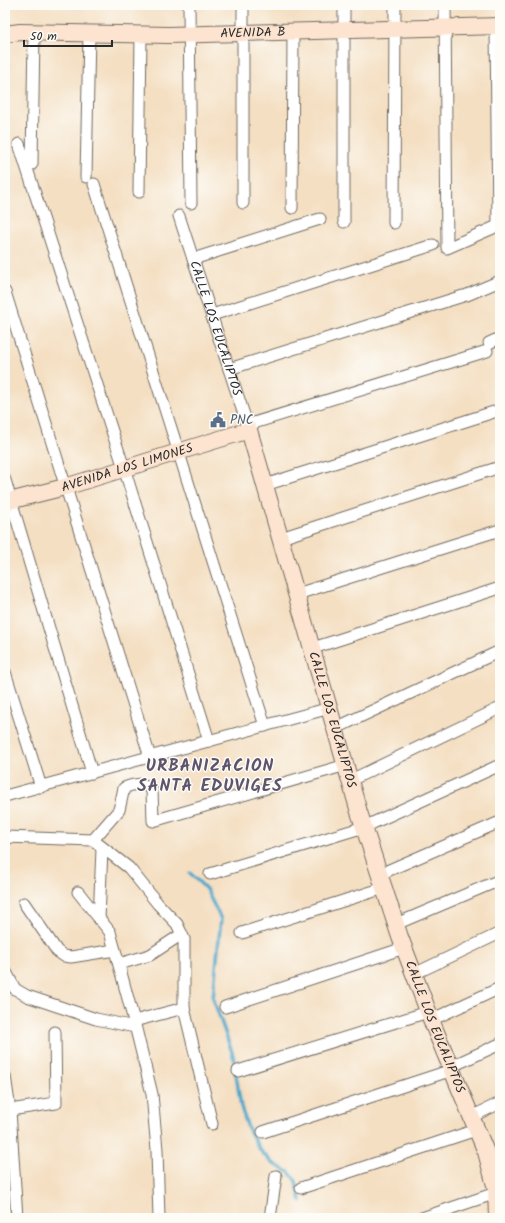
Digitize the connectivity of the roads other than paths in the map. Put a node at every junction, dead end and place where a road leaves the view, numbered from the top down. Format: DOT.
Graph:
graph roads {
  1 [pos="189,5"];
  2 [pos="243,5"];
  3 [pos="344,5"];
  4 [pos="395,5"];
  5 [pos="444,5"];
  6 [pos="498,26"];
  7 [pos="446,27"];
  8 [pos="396,28"];
  9 [pos="345,30"];
  10 [pos="293,31"];
  11 [pos="34,33"];
  12 [pos="244,33"];
  13 [pos="5,34"];
  14 [pos="89,34"];
  15 [pos="141,34"];
  16 [pos="190,34"];
  17 [pos="19,144"];
  18 [pos="32,164"];
  19 [pos="139,192"];
  20 [pos="191,203"];
  21 [pos="244,203"];
  22 [pos="292,208"];
  23 [pos="179,216"];
  24 [pos="320,219"];
  25 [pos="344,222"];
  26 [pos="394,223"];
  27 [pos="499,225"];
  28 [pos="432,245"];
  29 [pos="193,259"];
  30 [pos="500,281"];
  31 [pos="5,292"];
  32 [pos="212,315"];
  33 [pos="500,338"];
  34 [pos="229,368"];
  35 [pos="500,410"];
  36 [pos="248,427"];
  37 [pos="178,452"];
  38 [pos="500,467"];
  39 [pos="124,468"];
  40 [pos="5,480"];
  41 [pos="265,485"];
  42 [pos="65,487"];
  43 [pos="8,501"];
  44 [pos="500,530"];
  45 [pos="281,538"];
  46 [pos="500,588"];
  47 [pos="297,594"];
  48 [pos="313,648"];
  49 [pos="500,651"];
  50 [pos="5,672"];
  51 [pos="330,708"];
  52 [pos="500,708"];
  53 [pos="265,726"];
  54 [pos="336,728"];
  55 [pos="209,741"];
  56 [pos="150,757"];
  57 [pos="346,765"];
  58 [pos="500,765"];
  59 [pos="92,773"];
  60 [pos="351,780"];
  61 [pos="41,788"];
  62 [pos="5,796"];
  63 [pos="500,822"];
  64 [pos="364,827"];
  65 [pos="5,837"];
  66 [pos="93,840"];
  67 [pos="102,849"];
  68 [pos="210,874"];
  69 [pos="500,880"];
  70 [pos="382,881"];
  71 [pos="78,892"];
  72 [pos="24,903"];
  73 [pos="99,919"];
  74 [pos="396,924"];
  75 [pos="242,933"];
  76 [pos="500,933"];
  77 [pos="182,934"];
  78 [pos="404,948"];
  79 [pos="115,950"];
  80 [pos="118,964"];
  81 [pos="5,970"];
  82 [pos="414,974"];
  83 [pos="500,988"];
  84 [pos="225,1007"];
  85 [pos="184,1008"];
  86 [pos="430,1016"];
  87 [pos="135,1024"];
  88 [pos="55,1032"];
  89 [pos="500,1044"];
  90 [pos="451,1069"];
  91 [pos="238,1071"];
  92 [pos="5,1076"];
  93 [pos="500,1104"];
  94 [pos="10,1110"];
  95 [pos="212,1124"];
  96 [pos="474,1124"];
  97 [pos="263,1132"];
  98 [pos="494,1160"];
  99 [pos="9,1166"];
  100 [pos="276,1176"];
  101 [pos="300,1188"];
  102 [pos="496,1193"];
  103 [pos="498,1215"];
  104 [pos="17,1218"];
  105 [pos="159,1218"];
  106 [pos="270,1218"];
  107 [pos="422,1218"];
  1 -- 16 [label="street"];
  2 -- 12 [label="street"];
  3 -- 9 [label="street"];
  4 -- 8 [label="street"];
  5 -- 7 [label="street"];
  6 -- 7 [label="street, AVENIDA B"];
  6 -- 27 [label="street"];
  7 -- 8 [label="street, AVENIDA B"];
  7 -- 27 [label="street"];
  8 -- 9 [label="street, AVENIDA B"];
  8 -- 26 [label="street"];
  9 -- 10 [label="street, AVENIDA B"];
  9 -- 25 [label="street"];
  10 -- 12 [label="street, AVENIDA B"];
  10 -- 22 [label="street"];
  11 -- 13 [label="street, AVENIDA B"];
  11 -- 14 [label="street, AVENIDA B"];
  11 -- 18 [label="street"];
  12 -- 16 [label="street, AVENIDA B"];
  12 -- 21 [label="street"];
  14 -- 15 [label="street, AVENIDA B"];
  14 -- 37 [label="street"];
  15 -- 16 [label="street, AVENIDA B"];
  15 -- 19 [label="street"];
  16 -- 20 [label="street"];
  17 -- 39 [label="street"];
  23 -- 29 [label="street, CALLE LOS EUCALIPTOS"];
  24 -- 29 [label="street"];
  28 -- 32 [label="street"];
  29 -- 32 [label="street, CALLE LOS EUCALIPTOS"];
  30 -- 34 [label="street"];
  31 -- 42 [label="street"];
  32 -- 34 [label="street, CALLE LOS EUCALIPTOS"];
  33 -- 36 [label="street"];
  34 -- 36 [label="street, CALLE LOS EUCALIPTOS"];
  35 -- 41 [label="street"];
  36 -- 37 [label="street, AVENIDA LOS LIMONES"];
  36 -- 41 [label="street, CALLE LOS EUCALIPTOS"];
  37 -- 39 [label="street, AVENIDA LOS LIMONES"];
  37 -- 53 [label="street"];
  38 -- 45 [label="street"];
  39 -- 42 [label="street, AVENIDA LOS LIMONES"];
  39 -- 55 [label="street"];
  40 -- 43 [label="street"];
  41 -- 45 [label="street, CALLE LOS EUCALIPTOS"];
  42 -- 43 [label="street, AVENIDA LOS LIMONES"];
  42 -- 56 [label="street"];
  43 -- 59 [label="street"];
  44 -- 47 [label="street"];
  45 -- 47 [label="street, CALLE LOS EUCALIPTOS"];
  46 -- 48 [label="street"];
  47 -- 48 [label="street, CALLE LOS EUCALIPTOS"];
  48 -- 51 [label="street, CALLE LOS EUCALIPTOS"];
  49 -- 54 [label="street"];
  50 -- 61 [label="street"];
  51 -- 53 [label="street"];
  51 -- 54 [label="street, CALLE LOS EUCALIPTOS"];
  52 -- 60 [label="street"];
  53 -- 55 [label="street"];
  54 -- 57 [label="street, CALLE LOS EUCALIPTOS"];
  55 -- 56 [label="street"];
  56 -- 59 [label="street"];
  57 -- 60 [label="street, CALLE LOS EUCALIPTOS"];
  57 -- 66 [label="street"];
  58 -- 64 [label="street"];
  59 -- 61 [label="street"];
  60 -- 64 [label="street, CALLE LOS EUCALIPTOS"];
  61 -- 62 [label="street"];
  63 -- 70 [label="street"];
  64 -- 68 [label="street"];
  64 -- 70 [label="street, CALLE LOS EUCALIPTOS"];
  65 -- 66 [label="street"];
  66 -- 67 [label="street"];
  67 -- 73 [label="street"];
  67 -- 77 [label="street"];
  69 -- 74 [label="street"];
  70 -- 74 [label="street, CALLE LOS EUCALIPTOS"];
  70 -- 75 [label="street"];
  71 -- 73 [label="street"];
  72 -- 79 [label="street"];
  73 -- 79 [label="street"];
  74 -- 78 [label="street, CALLE LOS EUCALIPTOS"];
  76 -- 82 [label="street"];
  77 -- 80 [label="street"];
  77 -- 85 [label="street"];
  78 -- 82 [label="street, CALLE LOS EUCALIPTOS"];
  78 -- 84 [label="street"];
  79 -- 80 [label="street"];
  80 -- 87 [label="street"];
  81 -- 87 [label="street"];
  82 -- 86 [label="street, CALLE LOS EUCALIPTOS"];
  83 -- 86 [label="street"];
  85 -- 87 [label="street"];
  85 -- 95 [label="street"];
  86 -- 90 [label="street, CALLE LOS EUCALIPTOS"];
  86 -- 91 [label="street"];
  87 -- 105 [label="street"];
  88 -- 94 [label="street"];
  89 -- 90 [label="street"];
  90 -- 96 [label="street, CALLE LOS EUCALIPTOS"];
  90 -- 97 [label="street"];
  92 -- 94 [label="street"];
  93 -- 96 [label="street"];
  94 -- 99 [label="street"];
  96 -- 98 [label="street, CALLE LOS EUCALIPTOS"];
  96 -- 101 [label="street"];
  98 -- 102 [label="street, CALLE LOS EUCALIPTOS"];
  99 -- 104 [label="street"];
  100 -- 106 [label="street"];
  102 -- 103 [label="street, CALLE LOS EUCALIPTOS"];
  102 -- 107 [label="street"];
}
